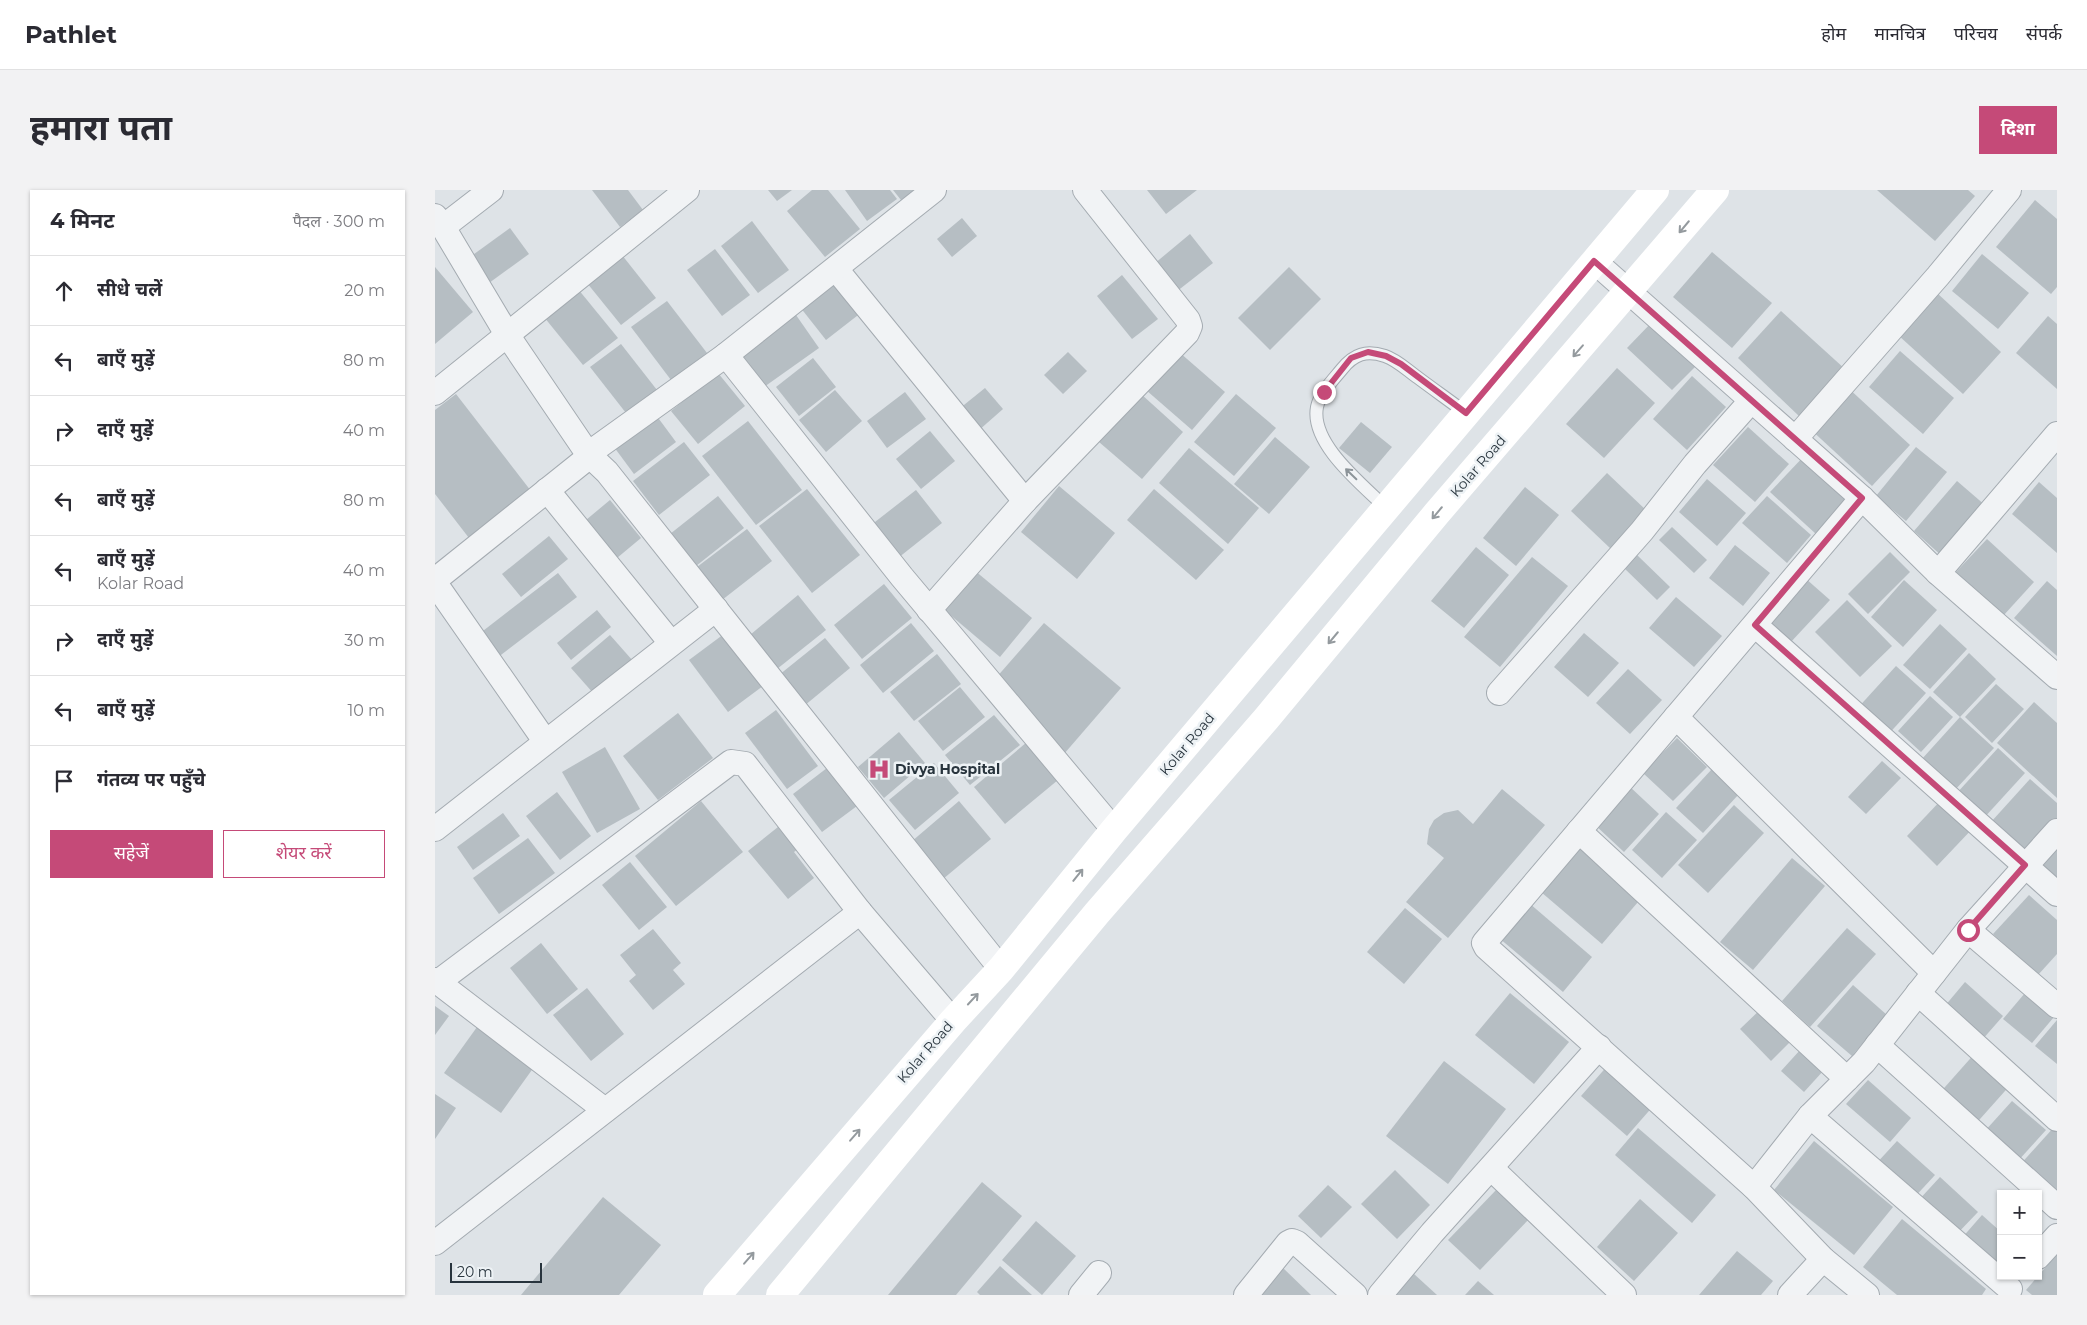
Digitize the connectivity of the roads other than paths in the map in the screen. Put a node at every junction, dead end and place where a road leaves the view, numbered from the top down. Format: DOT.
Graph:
graph roads {
  1 [pos="491,190"];
  2 [pos="687,190"];
  3 [pos="934,190"];
  4 [pos="1085,190"];
  5 [pos="1655,190"];
  6 [pos="1715,190"];
  7 [pos="2009,190"];
  8 [pos="439,221"];
  9 [pos="1594,261"];
  10 [pos="836,269"];
  11 [pos="1629,292"];
  12 [pos="508,336"];
  13 [pos="726,355"];
  14 [pos="435,393"];
  15 [pos="1751,401"];
  16 [pos="1466,413"];
  17 [pos="2057,434"];
  18 [pos="1795,439"];
  19 [pos="589,455"];
  20 [pos="547,490"];
  21 [pos="1862,498"];
  22 [pos="1025,501"];
  23 [pos="1386,508"];
  24 [pos="1938,573"];
  25 [pos="435,582"];
  26 [pos="716,609"];
  27 [pos="929,610"];
  28 [pos="1755,625"];
  29 [pos="671,643"];
  30 [pos="2057,677"];
  31 [pos="1499,693"];
  32 [pos="1676,717"];
  33 [pos="545,742"];
  34 [pos="435,829"];
  35 [pos="1115,830"];
  36 [pos="1579,830"];
  37 [pos="2057,831"];
  38 [pos="2025,865"];
  39 [pos="2057,894"];
  40 [pos="860,912"];
  41 [pos="1968,930"];
  42 [pos="1001,969"];
  43 [pos="1934,973"];
  44 [pos="436,981"];
  45 [pos="1917,993"];
  46 [pos="2057,1006"];
  47 [pos="953,1020"];
  48 [pos="1877,1045"];
  49 [pos="1599,1047"];
  50 [pos="1847,1079"];
  51 [pos="605,1110"];
  52 [pos="1810,1116"];
  53 [pos="2057,1119"];
  54 [pos="1491,1168"];
  55 [pos="1754,1187"];
  56 [pos="2057,1207"];
  57 [pos="440,1232"];
  58 [pos="2057,1236"];
  59 [pos="2042,1253"];
  60 [pos="1823,1259"];
  61 [pos="1099,1273"];
  62 [pos="2013,1287"];
  63 [pos="717,1295"];
  64 [pos="780,1295"];
  65 [pos="1081,1295"];
  66 [pos="1246,1295"];
  67 [pos="1355,1295"];
  68 [pos="1380,1295"];
  69 [pos="1624,1295"];
  70 [pos="1790,1295"];
  71 [pos="1867,1295"];
  1 -- 8 [label="street"];
  2 -- 12 [label="street"];
  3 -- 10 [label="street"];
  4 -- 22 [label="street"];
  5 -- 9 [label="main road, Kolar Road"];
  6 -- 11 [label="main road, Kolar Road, one-way"];
  7 -- 18 [label="street"];
  8 -- 12 [label="street"];
  9 -- 11 [label="street"];
  9 -- 16 [label="main road, Kolar Road"];
  10 -- 13 [label="street"];
  10 -- 22 [label="street"];
  11 -- 15 [label="street"];
  11 -- 64 [label="main road, Kolar Road, one-way"];
  12 -- 14 [label="street"];
  12 -- 19 [label="street"];
  13 -- 19 [label="street"];
  13 -- 27 [label="street"];
  15 -- 18 [label="street"];
  15 -- 31 [label="street"];
  16 -- 23 [label="main road, Kolar Road"];
  23 -- 16 [label="lane, one-way"];
  17 -- 24 [label="street"];
  18 -- 21 [label="street"];
  19 -- 20 [label="street"];
  19 -- 26 [label="street"];
  20 -- 25 [label="street"];
  20 -- 29 [label="street"];
  21 -- 24 [label="street"];
  21 -- 28 [label="street"];
  22 -- 27 [label="street"];
  23 -- 35 [label="main road, Kolar Road"];
  24 -- 30 [label="street"];
  25 -- 33 [label="street"];
  26 -- 29 [label="street"];
  26 -- 42 [label="street"];
  27 -- 35 [label="street"];
  28 -- 32 [label="street"];
  28 -- 38 [label="street"];
  29 -- 33 [label="street"];
  32 -- 36 [label="street"];
  32 -- 43 [label="street"];
  33 -- 34 [label="street"];
  42 -- 35 [label="main road, Kolar Road, one-way"];
  36 -- 49 [label="street"];
  36 -- 50 [label="street"];
  37 -- 38 [label="street"];
  38 -- 39 [label="street"];
  38 -- 41 [label="street"];
  40 -- 44 [label="street"];
  40 -- 47 [label="street"];
  40 -- 51 [label="street"];
  41 -- 43 [label="street"];
  41 -- 46 [label="street"];
  47 -- 42 [label="main road, Kolar Road, one-way"];
  43 -- 45 [label="street"];
  44 -- 51 [label="street"];
  45 -- 48 [label="street"];
  45 -- 53 [label="street"];
  63 -- 47 [label="main road, Kolar Road, one-way"];
  48 -- 50 [label="street"];
  48 -- 56 [label="street"];
  49 -- 54 [label="street"];
  49 -- 55 [label="street"];
  50 -- 52 [label="street"];
  51 -- 57 [label="street"];
  52 -- 55 [label="street"];
  52 -- 62 [label="street"];
  54 -- 68 [label="street"];
  54 -- 69 [label="street"];
  55 -- 60 [label="street"];
  58 -- 59 [label="street"];
  60 -- 70 [label="street"];
  60 -- 71 [label="street"];
  61 -- 65 [label="street"];
  66 -- 67 [label="street"];
}
